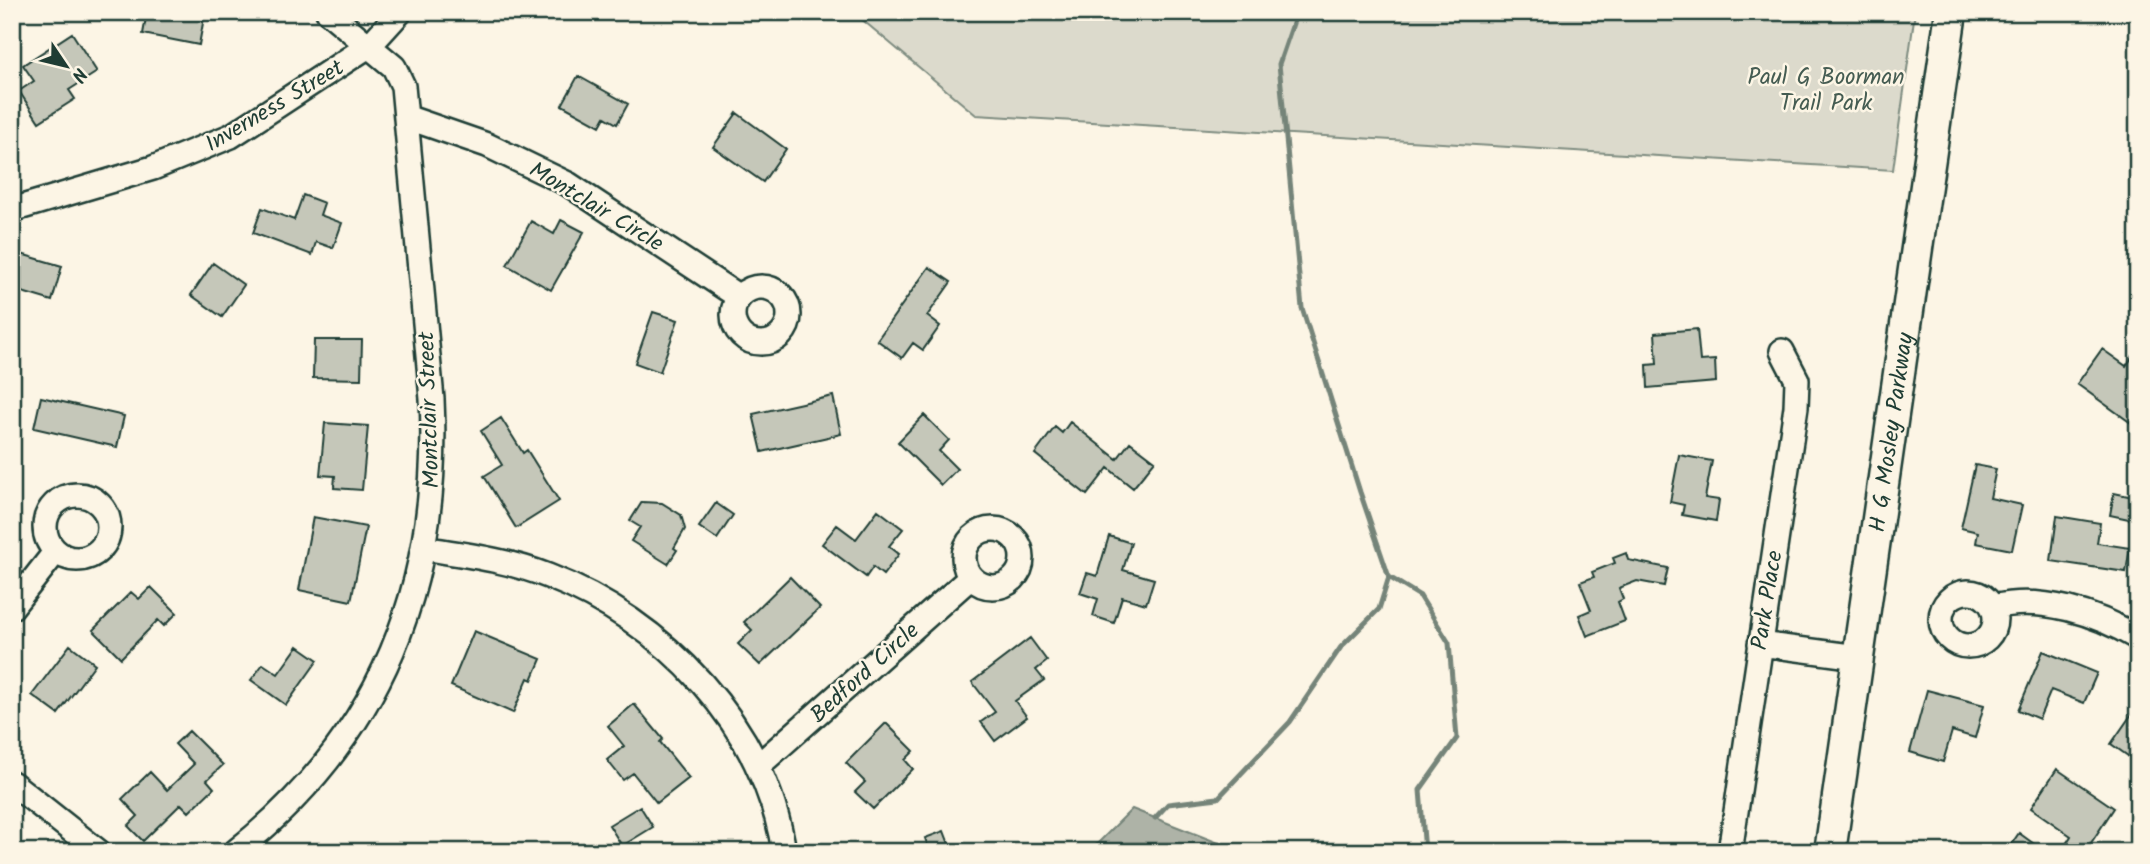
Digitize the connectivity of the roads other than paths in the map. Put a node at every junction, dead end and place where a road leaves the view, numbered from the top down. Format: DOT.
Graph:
graph roads {
  1 [pos="328,12"];
  2 [pos="400,12"];
  3 [pos="1951,17"];
  4 [pos="370,45"];
  5 [pos="406,117"];
  6 [pos="12,210"];
  7 [pos="739,297"];
  8 [pos="1782,351"];
  9 [pos="423,548"];
  10 [pos="56,551"];
  11 [pos="971,577"];
  12 [pos="12,607"];
  13 [pos="1993,607"];
  14 [pos="2138,638"];
  15 [pos="1760,644"];
  16 [pos="1858,657"];
  17 [pos="758,766"];
  18 [pos="12,783"];
  19 [pos="99,852"];
  20 [pos="234,852"];
  21 [pos="784,852"];
  22 [pos="1730,852"];
  23 [pos="1830,852"];
  1 -- 4 [label="street, Montclair Street"];
  2 -- 4 [label="street, Inverness Street"];
  3 -- 16 [label="main road, H G Mosley Parkway"];
  4 -- 5 [label="street, Montclair Street"];
  4 -- 6 [label="street, Inverness Street"];
  5 -- 7 [label="street, Montclair Circle"];
  5 -- 9 [label="street, Montclair Street"];
  8 -- 15 [label="street, Park Place"];
  9 -- 17 [label="street"];
  9 -- 20 [label="street, Montclair Street"];
  10 -- 12 [label="street"];
  11 -- 17 [label="street, Bedford Circle"];
  13 -- 14 [label="street"];
  15 -- 16 [label="street"];
  15 -- 22 [label="street, Park Place"];
  16 -- 23 [label="main road, H G Mosley Parkway"];
  17 -- 21 [label="street"];
  18 -- 19 [label="street"];
}
